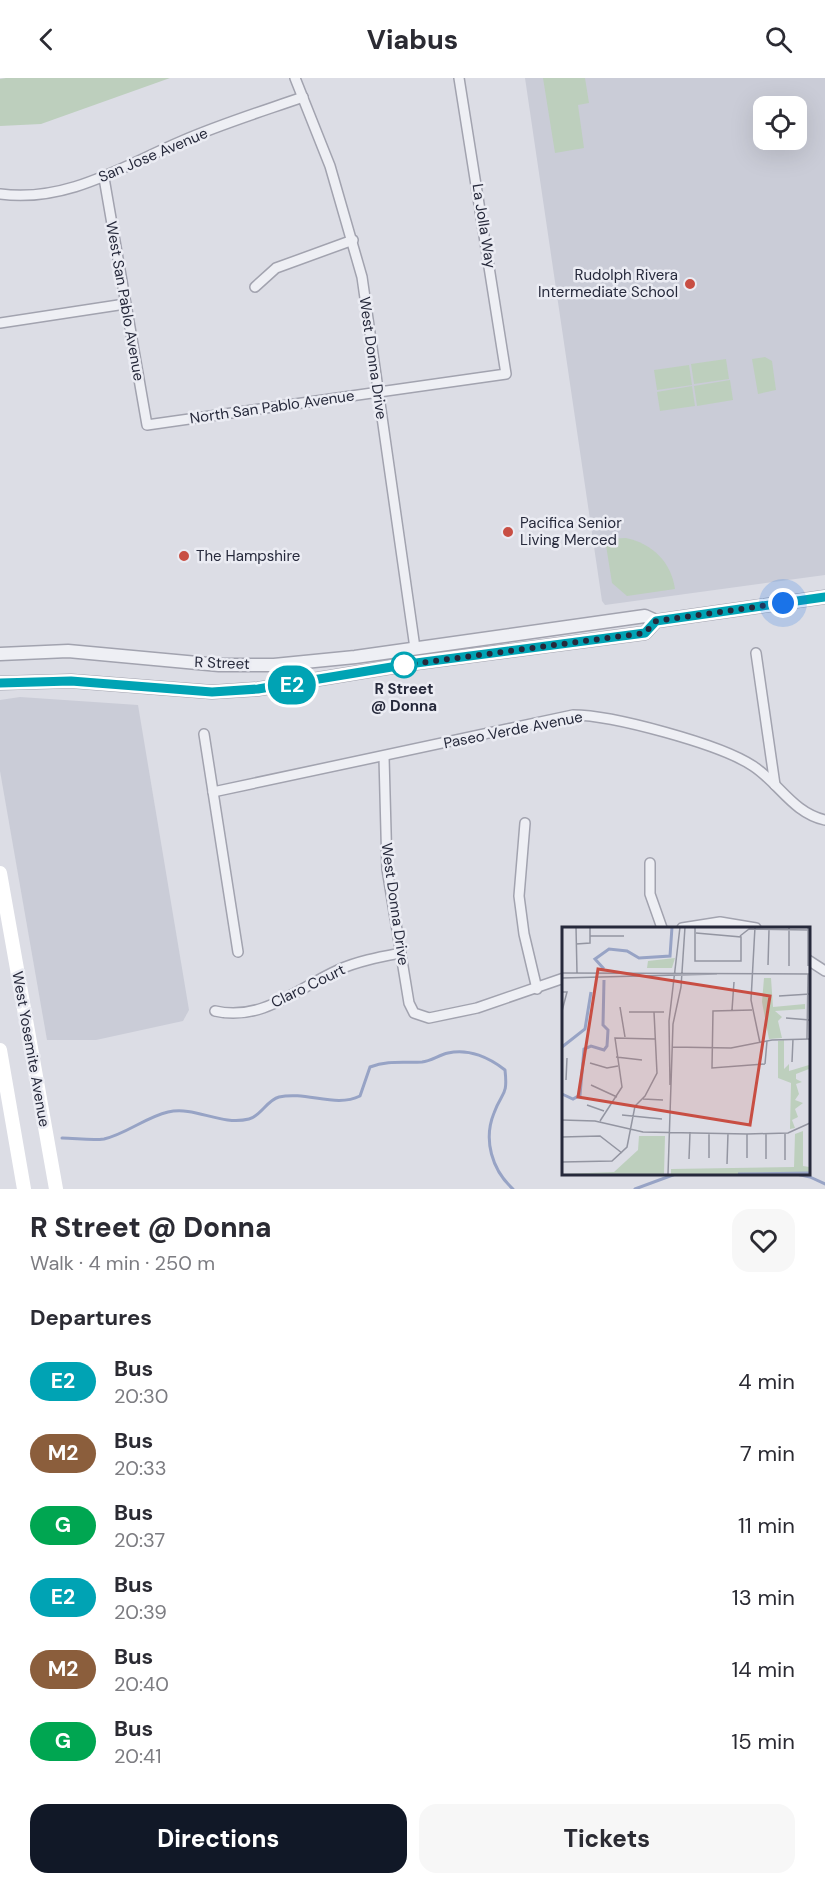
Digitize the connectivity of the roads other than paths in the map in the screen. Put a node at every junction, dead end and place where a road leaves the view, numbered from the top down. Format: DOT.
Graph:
graph roads {
  1 [pos="295,78"];
  2 [pos="459,78"];
  3 [pos="303,97"];
  4 [pos="104,178"];
  5 [pos="0,194"];
  6 [pos="353,240"];
  7 [pos="255,287"];
  8 [pos="125,304"];
  9 [pos="0,323"];
  10 [pos="506,374"];
  11 [pos="378,392"];
  12 [pos="146,424"];
  13 [pos="825,597"];
  14 [pos="656,621"];
  15 [pos="415,648"];
  16 [pos="756,652"];
  17 [pos="0,654"];
  18 [pos="0,683"];
  19 [pos="204,734"];
  20 [pos="384,757"];
  21 [pos="775,784"];
  22 [pos="213,792"];
  23 [pos="825,820"];
  24 [pos="525,823"];
  25 [pos="650,863"];
  26 [pos="0,873"];
  27 [pos="662,927"];
  28 [pos="688,927"];
  29 [pos="750,927"];
  30 [pos="238,952"];
  31 [pos="401,954"];
  32 [pos="810,961"];
  33 [pos="825,971"];
  34 [pos="562,979"];
  35 [pos="537,989"];
  36 [pos="215,1011"];
  37 [pos="0,1050"];
  38 [pos="24,1189"];
  39 [pos="56,1189"];
  1 -- 3 [label="street, West Donna Drive"];
  2 -- 10 [label="street, La Jolla Way"];
  3 -- 4 [label="street, San Jose Avenue"];
  3 -- 6 [label="street, West Donna Drive"];
  4 -- 5 [label="street, San Jose Avenue"];
  4 -- 8 [label="street, West San Pablo Avenue"];
  6 -- 7 [label="street"];
  6 -- 11 [label="street, West Donna Drive"];
  8 -- 9 [label="street"];
  8 -- 12 [label="street, West San Pablo Avenue"];
  10 -- 11 [label="street, North San Pablo Avenue"];
  11 -- 12 [label="street, North San Pablo Avenue"];
  11 -- 15 [label="street, West Donna Drive"];
  13 -- 14 [label="street, R Street"];
  14 -- 15 [label="street, R Street"];
  14 -- 18 [label="street, R Street"];
  15 -- 17 [label="street, R Street"];
  16 -- 21 [label="street"];
  19 -- 22 [label="street"];
  20 -- 21 [label="street, Paseo Verde Avenue"];
  20 -- 22 [label="street, Paseo Verde Avenue"];
  20 -- 31 [label="street, West Donna Drive"];
  21 -- 23 [label="street, Paseo Verde Avenue"];
  22 -- 30 [label="street"];
  24 -- 35 [label="street"];
  25 -- 27 [label="street"];
  26 -- 39 [label="main road, West Yosemite Avenue"];
  28 -- 29 [label="street"];
  31 -- 35 [label="street, West Donna Drive"];
  31 -- 36 [label="street, Claro Court"];
  32 -- 33 [label="street"];
  34 -- 35 [label="street"];
  37 -- 38 [label="main road, West Yosemite Avenue"];
}
